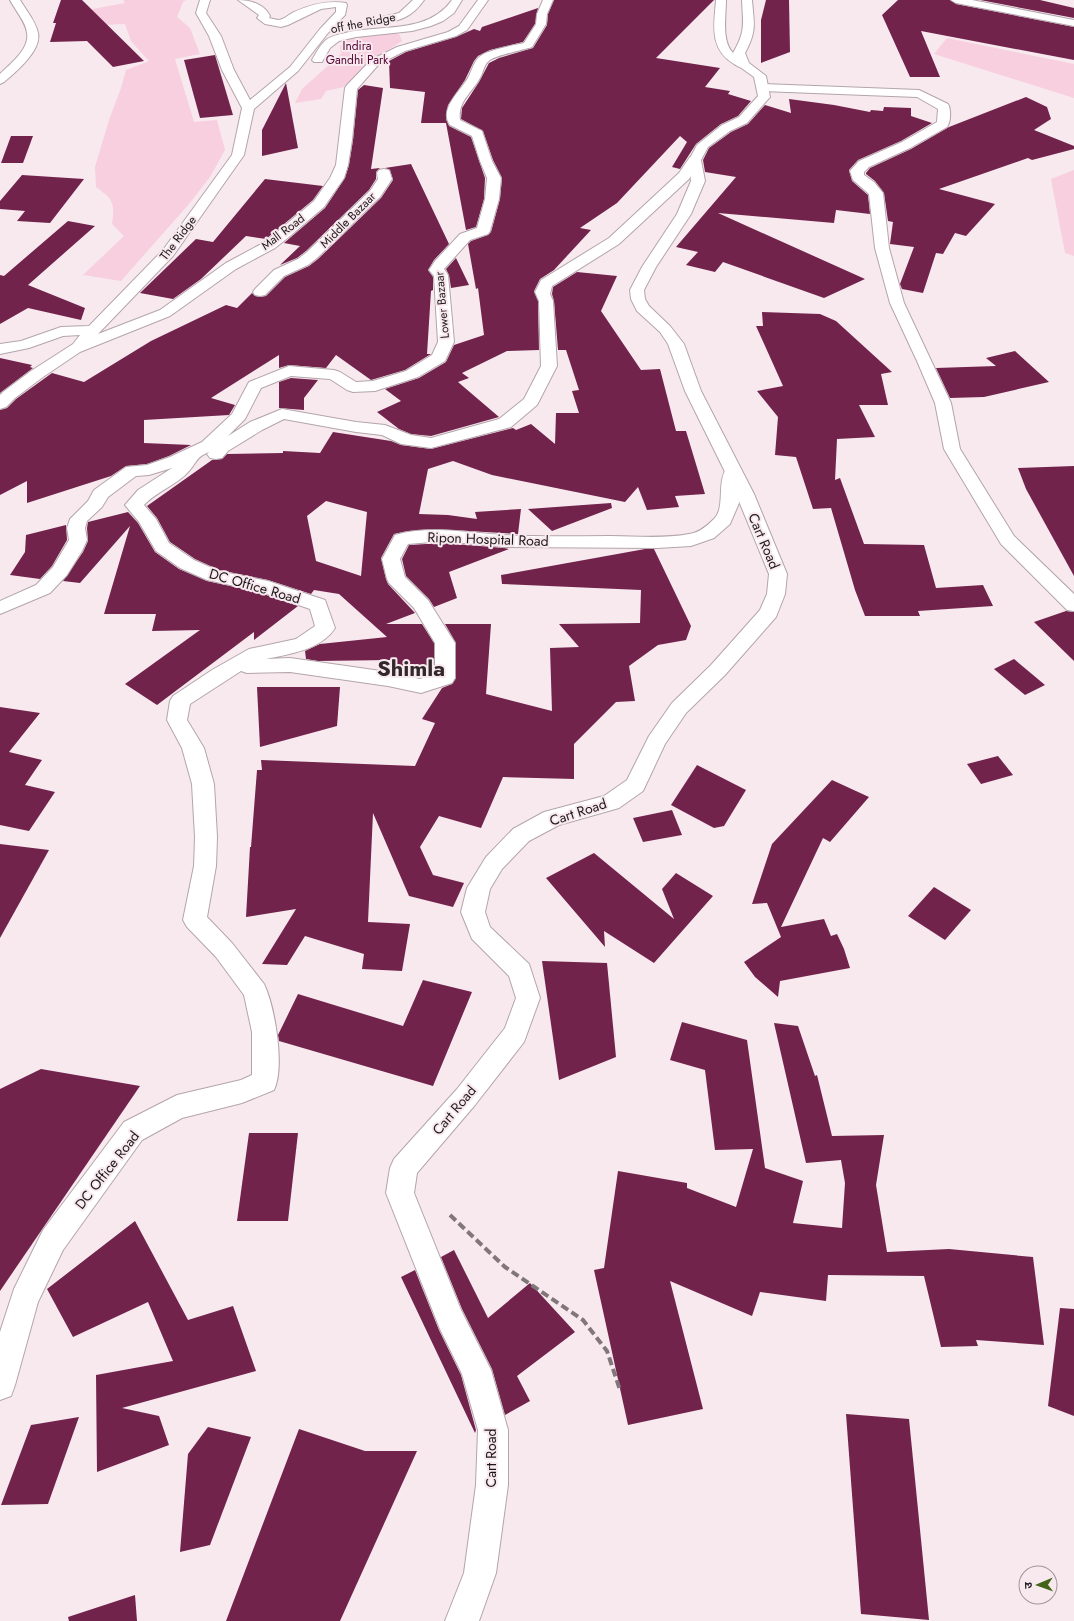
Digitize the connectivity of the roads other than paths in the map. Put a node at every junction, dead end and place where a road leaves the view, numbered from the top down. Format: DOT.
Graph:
graph roads {
  1 [pos="15,0"];
  2 [pos="205,0"];
  3 [pos="243,0"];
  4 [pos="419,0"];
  5 [pos="428,0"];
  6 [pos="457,0"];
  7 [pos="483,0"];
  8 [pos="548,0"];
  9 [pos="721,0"];
  10 [pos="747,0"];
  11 [pos="956,0"];
  12 [pos="408,13"];
  13 [pos="1074,23"];
  14 [pos="324,31"];
  15 [pos="744,65"];
  16 [pos="294,70"];
  17 [pos="0,80"];
  18 [pos="763,88"];
  19 [pos="248,108"];
  20 [pos="696,160"];
  21 [pos="384,173"];
  22 [pos="260,292"];
  23 [pos="94,330"];
  24 [pos="0,349"];
  25 [pos="75,349"];
  26 [pos="20,387"];
  27 [pos="0,390"];
  28 [pos="0,404"];
  29 [pos="192,454"];
  30 [pos="733,471"];
  31 [pos="170,478"];
  32 [pos="1074,605"];
  33 [pos="0,608"];
  34 [pos="232,667"];
  35 [pos="0,1385"];
  36 [pos="462,1621"];
  1 -- 17 [label="street"];
  2 -- 19 [label="street"];
  3 -- 14 [label="street"];
  4 -- 12 [label="street, off the Ridge"];
  5 -- 12 [label="street"];
  6 -- 16 [label="street"];
  7 -- 25 [label="street, Mall Road"];
  8 -- 29 [label="street, Lower Bazaar"];
  9 -- 15 [label="street"];
  10 -- 15 [label="street"];
  11 -- 13 [label="street"];
  12 -- 14 [label="street, off the Ridge"];
  14 -- 16 [label="street"];
  15 -- 18 [label="street"];
  16 -- 19 [label="street"];
  18 -- 20 [label="street"];
  18 -- 32 [label="street"];
  19 -- 23 [label="street, The Ridge"];
  20 -- 30 [label="street, Cart Road"];
  20 -- 31 [label="street"];
  21 -- 22 [label="street, Middle Bazaar"];
  23 -- 24 [label="street"];
  23 -- 25 [label="street, The Ridge"];
  25 -- 26 [label="street, Mall Road"];
  26 -- 27 [label="street"];
  26 -- 28 [label="street, Mall Road"];
  29 -- 31 [label="street, DC Office Road"];
  29 -- 33 [label="street, Lower Bazaar"];
  30 -- 34 [label="street, Ripon Hospital Road"];
  30 -- 36 [label="street, Cart Road"];
  31 -- 34 [label="street, DC Office Road"];
  34 -- 35 [label="street, DC Office Road"];
}
